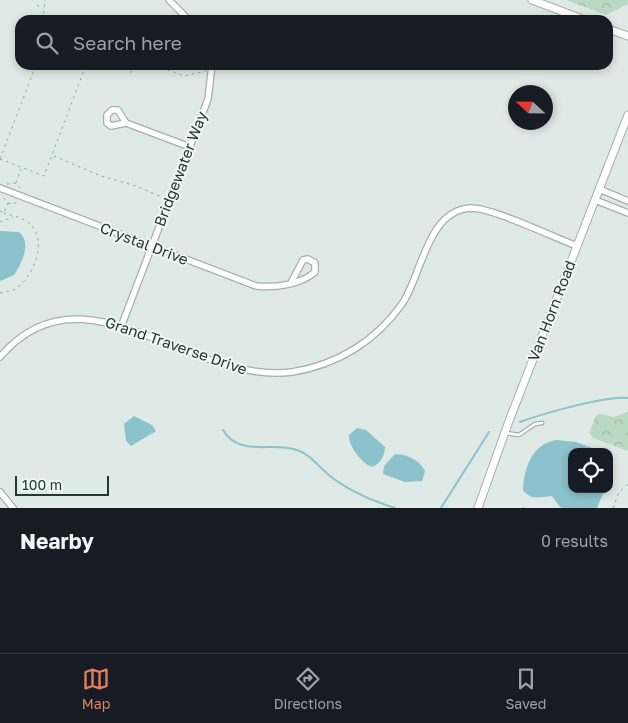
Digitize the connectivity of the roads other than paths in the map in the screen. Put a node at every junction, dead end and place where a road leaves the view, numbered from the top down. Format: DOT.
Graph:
graph roads {
  1 [pos="169,0"];
  2 [pos="532,0"];
  3 [pos="184,15"];
  4 [pos="572,15"];
  5 [pos="613,31"];
  6 [pos="628,36"];
  7 [pos="212,70"];
  8 [pos="628,115"];
  9 [pos="126,123"];
  10 [pos="190,147"];
  11 [pos="2,189"];
  12 [pos="599,189"];
  13 [pos="595,200"];
  14 [pos="628,201"];
  15 [pos="628,213"];
  16 [pos="152,246"];
  17 [pos="577,246"];
  18 [pos="291,283"];
  19 [pos="121,327"];
  20 [pos="0,357"];
  21 [pos="542,423"];
  22 [pos="504,432"];
  23 [pos="0,492"];
  24 [pos="13,508"];
  25 [pos="478,508"];
  1 -- 3 [label="street"];
  2 -- 4 [label="street"];
  5 -- 6 [label="street"];
  7 -- 10 [label="street, Bridgewater Way"];
  8 -- 12 [label="street, Van Horn Road"];
  9 -- 10 [label="street"];
  10 -- 16 [label="street, Bridgewater Way"];
  11 -- 16 [label="street, Crystal Drive"];
  12 -- 13 [label="street, Van Horn Road"];
  12 -- 14 [label="street"];
  13 -- 15 [label="street"];
  13 -- 17 [label="street, Van Horn Road"];
  16 -- 18 [label="street, Crystal Drive"];
  16 -- 19 [label="street, Bridgewater Way"];
  17 -- 19 [label="street, Grand Traverse Drive"];
  17 -- 22 [label="street, Van Horn Road"];
  18 -- 18 [label="street, Crystal Drive"];
  19 -- 20 [label="street, Grand Traverse Drive"];
  21 -- 22 [label="lane"];
  22 -- 25 [label="street, Van Horn Road"];
  23 -- 24 [label="street"];
}
